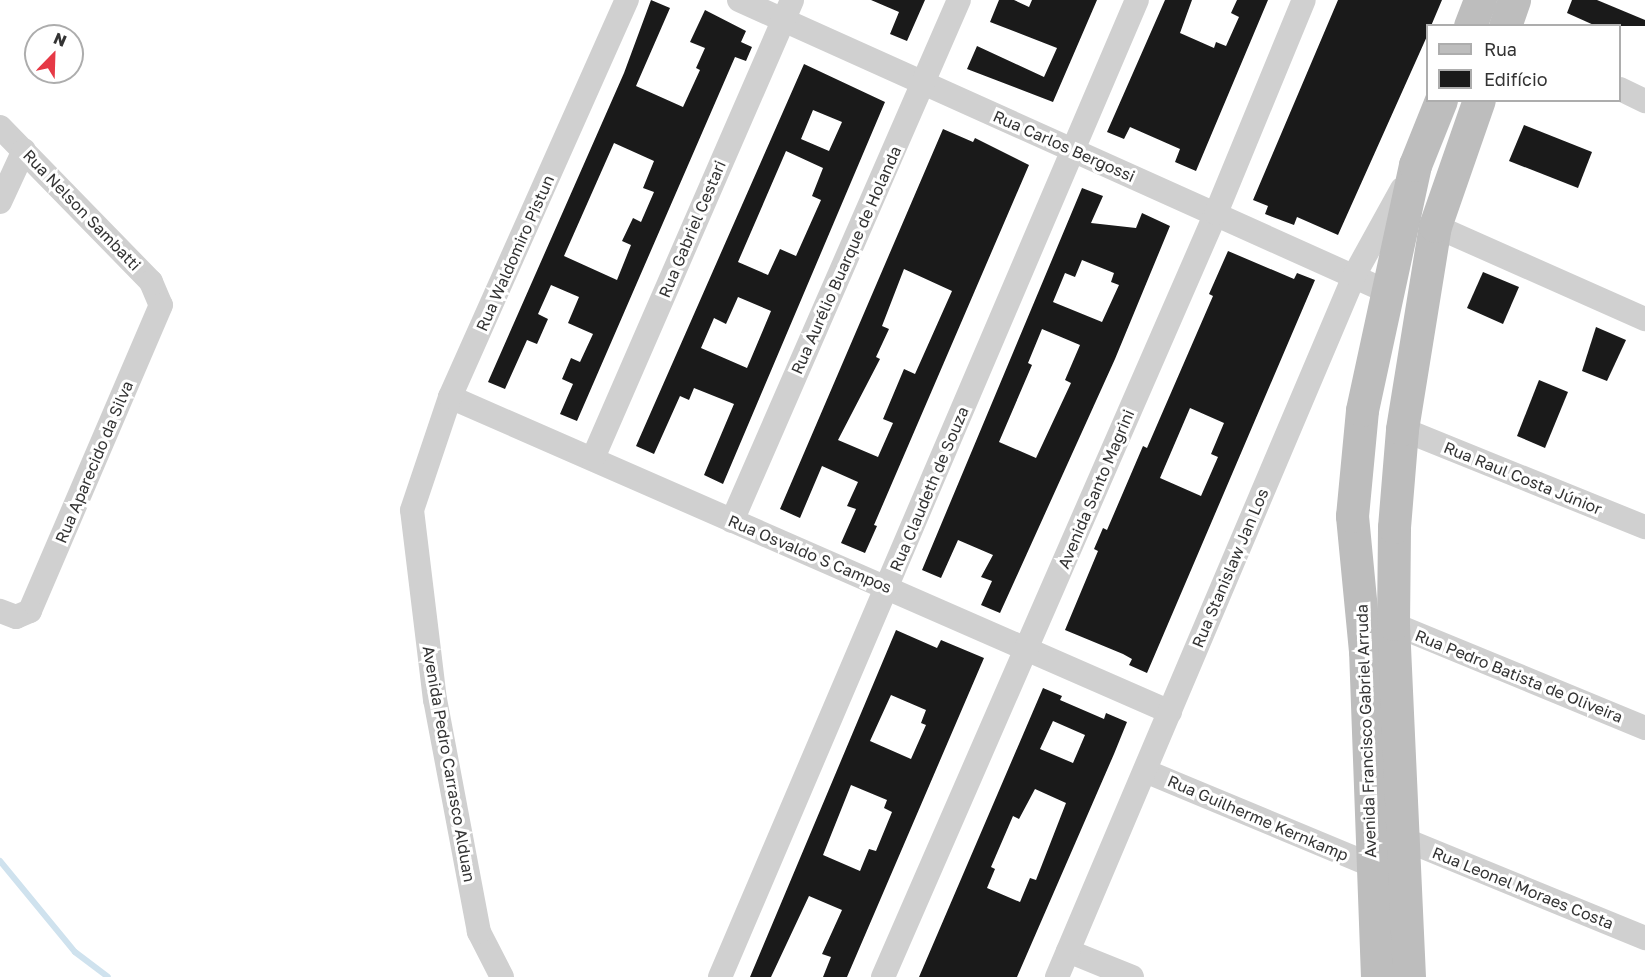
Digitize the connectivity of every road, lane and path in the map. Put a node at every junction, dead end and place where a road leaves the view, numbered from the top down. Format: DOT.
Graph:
graph roads {
  1 [pos="627,0"];
  2 [pos="739,0"];
  3 [pos="958,0"];
  4 [pos="1137,0"];
  5 [pos="1304,0"];
  6 [pos="1480,0"];
  7 [pos="1514,0"];
  8 [pos="787,10"];
  9 [pos="1471,24"];
  10 [pos="1506,24"];
  11 [pos="922,84"];
  12 [pos="1621,89"];
  13 [pos="1645,101"];
  14 [pos="1440,102"];
  15 [pos="1478,102"];
  16 [pos="0,127"];
  17 [pos="1072,149"];
  18 [pos="24,150"];
  19 [pos="1415,165"];
  20 [pos="0,202"];
  21 [pos="1216,213"];
  22 [pos="1435,226"];
  23 [pos="1355,274"];
  24 [pos="1388,292"];
  25 [pos="160,297"];
  26 [pos="1645,319"];
  27 [pos="450,397"];
  28 [pos="1402,429"];
  29 [pos="593,458"];
  30 [pos="412,510"];
  31 [pos="732,521"];
  32 [pos="1645,526"];
  33 [pos="888,587"];
  34 [pos="8,614"];
  35 [pos="1393,624"];
  36 [pos="1027,648"];
  37 [pos="1170,712"];
  38 [pos="1645,728"];
  39 [pos="1145,771"];
  40 [pos="1401,838"];
  41 [pos="1371,865"];
  42 [pos="1645,938"];
  43 [pos="1068,951"];
  44 [pos="502,977"];
  45 [pos="720,977"];
  46 [pos="883,977"];
  47 [pos="1058,977"];
  48 [pos="1132,977"];
  49 [pos="1377,977"];
  50 [pos="1409,977"];
  1 -- 27 [label="street, Rua Waldomiro Pistun"];
  2 -- 8 [label="street, Rua Carlos Bergossi"];
  3 -- 11 [label="street, Rua Aurélio Buarque de Holanda"];
  4 -- 17 [label="street, Rua Claudeth de Souza"];
  5 -- 21 [label="street, Avenida Santo Magrini"];
  6 -- 9 [label="main road"];
  7 -- 10 [label="main road"];
  8 -- 11 [label="street, Rua Carlos Bergossi"];
  8 -- 29 [label="street, Rua Gabriel Cestari"];
  11 -- 17 [label="street, Rua Carlos Bergossi"];
  11 -- 31 [label="street, Rua Aurélio Buarque de Holanda"];
  12 -- 13 [label="street"];
  14 -- 19 [label="main road, Avenida Francisco Gabriel Arruda"];
  15 -- 22 [label="main road, Avenida Francisco Gabriel Arruda"];
  16 -- 18 [label="street, Rua Nelson Sambatti"];
  17 -- 21 [label="street, Rua Carlos Bergossi"];
  17 -- 33 [label="street, Rua Claudeth de Souza"];
  18 -- 20 [label="street"];
  18 -- 25 [label="street, Rua Nelson Sambatti"];
  19 -- 23 [label="street, Rua Stanislaw Jan Los"];
  19 -- 24 [label="main road, Avenida Francisco Gabriel Arruda"];
  21 -- 23 [label="street, Rua Carlos Bergossi"];
  21 -- 36 [label="street, Avenida Santo Magrini"];
  22 -- 26 [label="street"];
  22 -- 28 [label="main road, Avenida Francisco Gabriel Arruda"];
  23 -- 24 [label="street, Rua Carlos Bergossi"];
  23 -- 37 [label="street, Rua Stanislaw Jan Los"];
  24 -- 41 [label="main road, Avenida Francisco Gabriel Arruda"];
  25 -- 34 [label="street, Rua Aparecido da Silva"];
  27 -- 29 [label="street, Rua Osvaldo S Campos"];
  27 -- 30 [label="street, Rua Waldomiro Pistun"];
  28 -- 32 [label="street, Rua Raul Costa Júnior"];
  28 -- 35 [label="main road, Avenida Francisco Gabriel Arruda"];
  29 -- 31 [label="street, Rua Osvaldo S Campos"];
  30 -- 44 [label="street, Avenida Pedro Carrasco Alduan"];
  31 -- 33 [label="street, Rua Osvaldo S Campos"];
  33 -- 36 [label="street, Rua Osvaldo S Campos"];
  33 -- 45 [label="street, Rua Claudeth de Souza"];
  35 -- 38 [label="street, Rua Pedro Batista de Oliveira"];
  35 -- 40 [label="main road, Avenida Francisco Gabriel Arruda"];
  36 -- 37 [label="street, Rua Osvaldo S Campos"];
  36 -- 46 [label="street, Avenida Santo Magrini"];
  37 -- 39 [label="street, Rua Stanislaw Jan Los"];
  39 -- 41 [label="street, Rua Guilherme Kernkamp"];
  39 -- 43 [label="street, Rua Stanislaw Jan Los"];
  40 -- 42 [label="street, Rua Leonel Moraes Costa"];
  40 -- 50 [label="main road, Avenida Francisco Gabriel Arruda"];
  41 -- 49 [label="main road, Avenida Francisco Gabriel Arruda"];
  43 -- 47 [label="street, Rua Stanislaw Jan Los"];
  43 -- 48 [label="street"];
}
